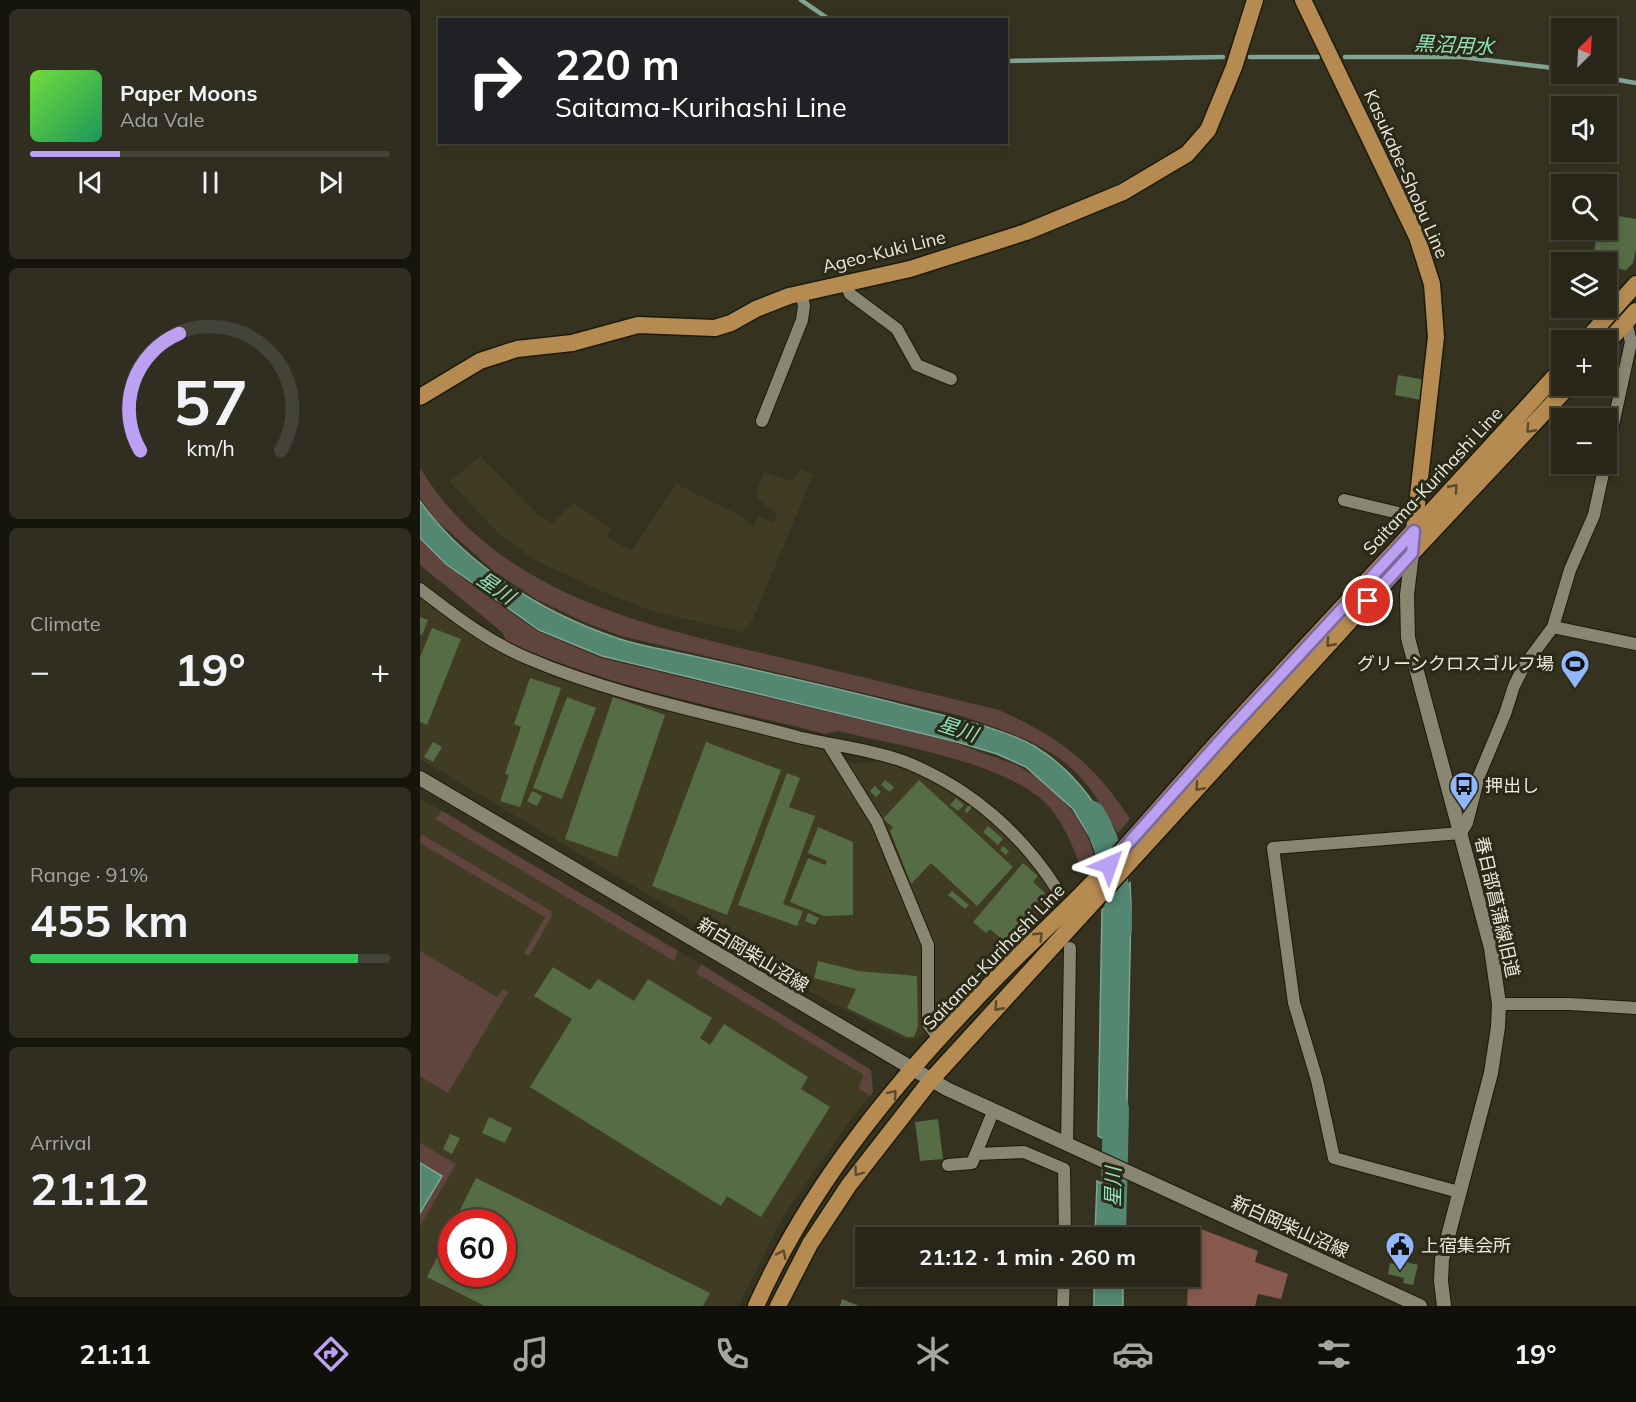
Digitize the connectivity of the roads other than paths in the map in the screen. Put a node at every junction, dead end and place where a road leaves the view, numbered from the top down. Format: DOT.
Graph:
graph roads {
  1 [pos="1255,0"];
  2 [pos="1303,0"];
  3 [pos="845,282"];
  4 [pos="1636,284"];
  5 [pos="801,292"];
  6 [pos="1631,316"];
  7 [pos="1595,330"];
  8 [pos="1617,332"];
  9 [pos="951,379"];
  10 [pos="1551,380"];
  11 [pos="1560,396"];
  12 [pos="420,397"];
  13 [pos="1617,408"];
  14 [pos="762,421"];
  15 [pos="1603,474"];
  16 [pos="1344,500"];
  17 [pos="1417,512"];
  18 [pos="1414,531"];
  19 [pos="1412,553"];
  20 [pos="420,589"];
  21 [pos="1553,627"];
  22 [pos="1636,644"];
  23 [pos="829,745"];
  24 [pos="420,778"];
  25 [pos="1461,833"];
  26 [pos="1058,891"];
  27 [pos="1070,948"];
  28 [pos="1498,1004"];
  29 [pos="1636,1008"];
  30 [pos="940,1040"];
  31 [pos="912,1070"];
  32 [pos="931,1080"];
  33 [pos="993,1112"];
  34 [pos="1071,1147"];
  35 [pos="976,1154"];
  36 [pos="948,1165"];
  37 [pos="1459,1192"];
  38 [pos="1065,1227"];
  39 [pos="1064,1287"];
  40 [pos="756,1306"];
  41 [pos="778,1306"];
  42 [pos="1063,1306"];
  43 [pos="1420,1306"];
  44 [pos="1444,1306"];
  1 -- 3 [label="main road, Ageo-Kuki Line"];
  2 -- 17 [label="main road, Kasukabe-Shobu Line"];
  3 -- 5 [label="main road, Ageo-Kuki Line"];
  3 -- 9 [label="street"];
  4 -- 7 [label="main road"];
  5 -- 12 [label="main road, Ageo-Kuki Line"];
  5 -- 14 [label="street"];
  6 -- 8 [label="main road"];
  6 -- 13 [label="street"];
  18 -- 10 [label="main road, Saitama-Kurihashi Line, one-way"];
  11 -- 19 [label="main road, Saitama-Kurihashi Line, one-way"];
  15 -- 21 [label="street"];
  16 -- 17 [label="street"];
  17 -- 18 [label="main road, Kasukabe-Shobu Line"];
  18 -- 19 [label="main road, Kasukabe-Shobu Line"];
  30 -- 18 [label="main road, Saitama-Kurihashi Line, one-way"];
  19 -- 25 [label="street, 春日部菖蒲線旧道"];
  19 -- 32 [label="main road, Saitama-Kurihashi Line, one-way"];
  20 -- 23 [label="street"];
  21 -- 22 [label="street"];
  21 -- 25 [label="street"];
  23 -- 26 [label="street"];
  23 -- 30 [label="street"];
  24 -- 31 [label="street, 新白岡柴山沼線"];
  25 -- 28 [label="street, 春日部菖蒲線旧道"];
  25 -- 37 [label="street"];
  27 -- 34 [label="street"];
  28 -- 29 [label="street"];
  28 -- 37 [label="street, 春日部菖蒲線旧道"];
  30 -- 31 [label="main road, Saitama-Kurihashi Line"];
  31 -- 32 [label="street, 新白岡柴山沼線"];
  40 -- 31 [label="main road, Saitama-Kurihashi Line, one-way"];
  32 -- 33 [label="street, 新白岡柴山沼線"];
  32 -- 41 [label="main road, Saitama-Kurihashi Line, one-way"];
  33 -- 34 [label="street, 新白岡柴山沼線"];
  33 -- 35 [label="street"];
  34 -- 43 [label="street, 新白岡柴山沼線"];
  35 -- 36 [label="street"];
  35 -- 38 [label="street"];
  37 -- 44 [label="street, 春日部菖蒲線旧道"];
  39 -- 42 [label="street"];
}
